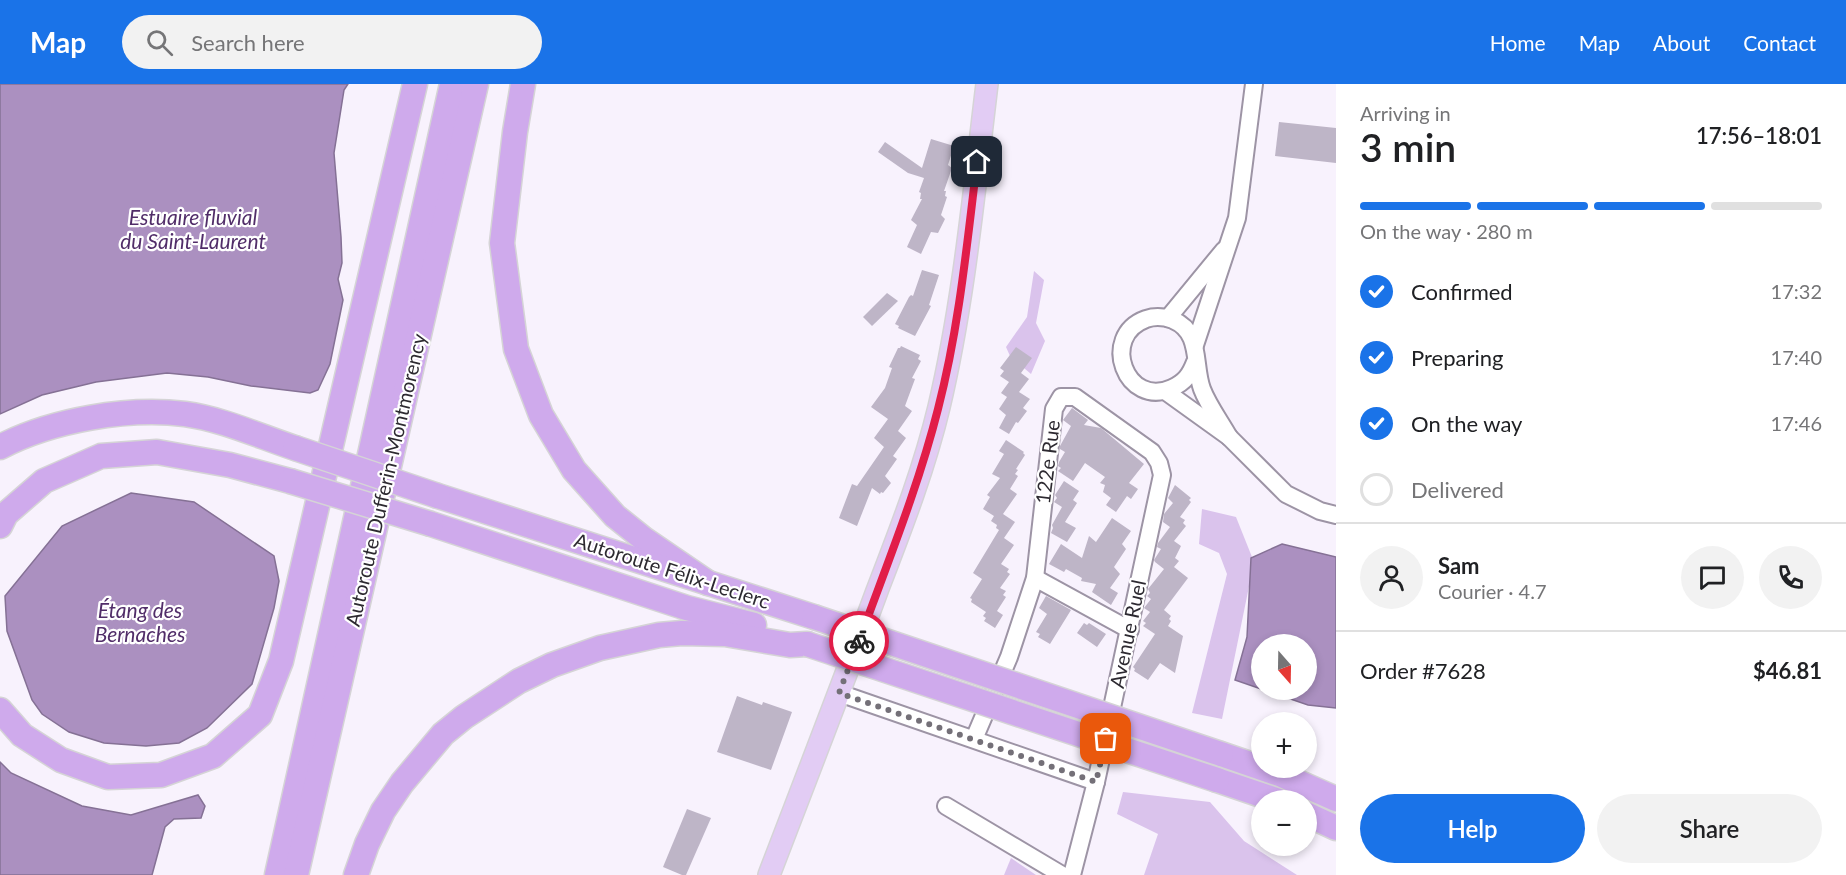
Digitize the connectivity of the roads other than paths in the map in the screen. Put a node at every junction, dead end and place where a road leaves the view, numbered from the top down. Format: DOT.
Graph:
graph roads {
  1 [pos="415,84"];
  2 [pos="452,84"];
  3 [pos="476,84"];
  4 [pos="523,84"];
  5 [pos="987,84"];
  6 [pos="1254,84"];
  7 [pos="1228,245"];
  8 [pos="1168,318"];
  9 [pos="1195,345"];
  10 [pos="1196,362"];
  11 [pos="1165,392"];
  12 [pos="1229,437"];
  13 [pos="0,447"];
  14 [pos="1159,463"];
  15 [pos="1336,515"];
  16 [pos="0,526"];
  17 [pos="1035,578"];
  18 [pos="708,583"];
  19 [pos="1130,630"];
  20 [pos="807,644"];
  21 [pos="839,693"];
  22 [pos="0,710"];
  23 [pos="974,738"];
  24 [pos="1096,782"];
  25 [pos="1251,792"];
  26 [pos="1336,799"];
  27 [pos="946,806"];
  28 [pos="1317,819"];
  29 [pos="1336,828"];
  30 [pos="277,875"];
  31 [pos="296,875"];
  32 [pos="356,875"];
  33 [pos="769,875"];
  34 [pos="1062,875"];
  35 [pos="1072,875"];
  1 -- 22 [label="highway"];
  2 -- 30 [label="highway, Autoroute Dufferin-Montmorency"];
  3 -- 31 [label="highway, Autoroute Dufferin-Montmorency"];
  4 -- 18 [label="highway"];
  5 -- 21 [label="main road"];
  6 -- 7 [label="street"];
  7 -- 8 [label="street"];
  7 -- 9 [label="street"];
  8 -- 9 [label="street"];
  8 -- 11 [label="street"];
  9 -- 10 [label="street"];
  10 -- 11 [label="street"];
  10 -- 12 [label="street"];
  11 -- 12 [label="street"];
  12 -- 15 [label="street"];
  13 -- 18 [label="highway, Autoroute Félix-Leclerc, bridge"];
  14 -- 17 [label="street, 122e Rue"];
  14 -- 19 [label="street, Avenue Ruel"];
  16 -- 20 [label="highway, bridge"];
  17 -- 19 [label="street"];
  17 -- 23 [label="street, 122e Rue"];
  18 -- 26 [label="highway, Autoroute Félix-Leclerc, bridge"];
  19 -- 24 [label="street, Avenue Ruel"];
  20 -- 25 [label="highway, bridge"];
  20 -- 32 [label="highway"];
  21 -- 23 [label="street"];
  21 -- 33 [label="main road"];
  23 -- 24 [label="street"];
  24 -- 35 [label="street, Avenue Ruel"];
  27 -- 34 [label="street"];
  28 -- 29 [label="highway"];
}
